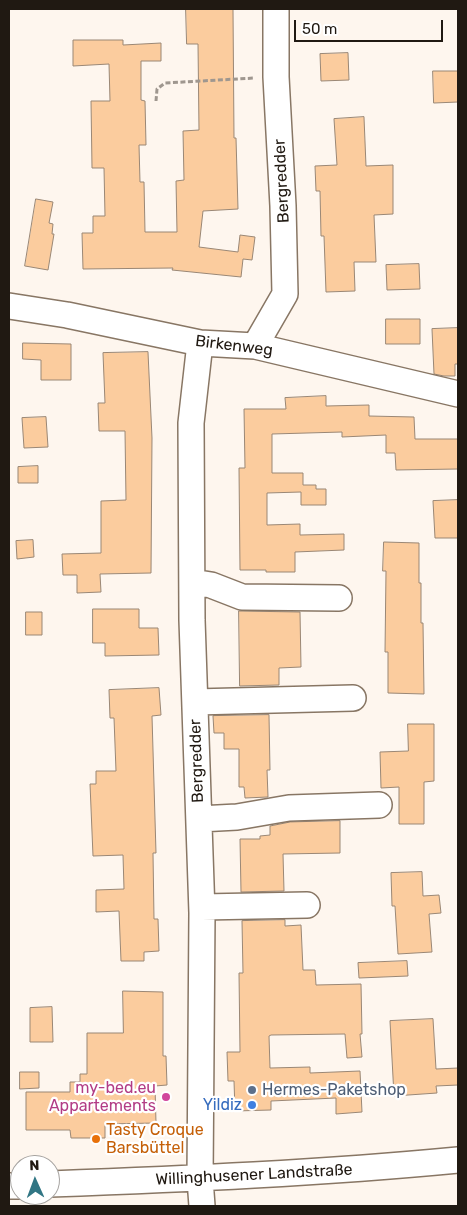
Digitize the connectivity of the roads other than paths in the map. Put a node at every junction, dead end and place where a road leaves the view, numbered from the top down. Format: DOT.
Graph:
graph roads {
  1 [pos="276,9"];
  2 [pos="9,306"];
  3 [pos="200,343"];
  4 [pos="255,346"];
  5 [pos="458,394"];
  6 [pos="192,582"];
  7 [pos="339,598"];
  8 [pos="353,698"];
  9 [pos="195,702"];
  10 [pos="379,805"];
  11 [pos="199,819"];
  12 [pos="307,905"];
  13 [pos="202,907"];
  14 [pos="458,1160"];
  15 [pos="200,1179"];
  16 [pos="60,1184"];
  17 [pos="202,1206"];
  1 -- 4 [label="street, Bergredder"];
  2 -- 3 [label="street, Birkenweg"];
  3 -- 4 [label="street, Birkenweg"];
  3 -- 6 [label="street, Bergredder"];
  4 -- 5 [label="street, Birkenweg"];
  6 -- 7 [label="street"];
  6 -- 9 [label="street, Bergredder"];
  8 -- 9 [label="street"];
  9 -- 11 [label="street, Bergredder"];
  10 -- 11 [label="street"];
  11 -- 13 [label="street, Bergredder"];
  12 -- 13 [label="street"];
  13 -- 15 [label="street, Bergredder"];
  14 -- 15 [label="street, Willinghusener Landstraße"];
  15 -- 16 [label="street, Willinghusener Landstraße"];
  15 -- 17 [label="street, Bergredder"];
}
